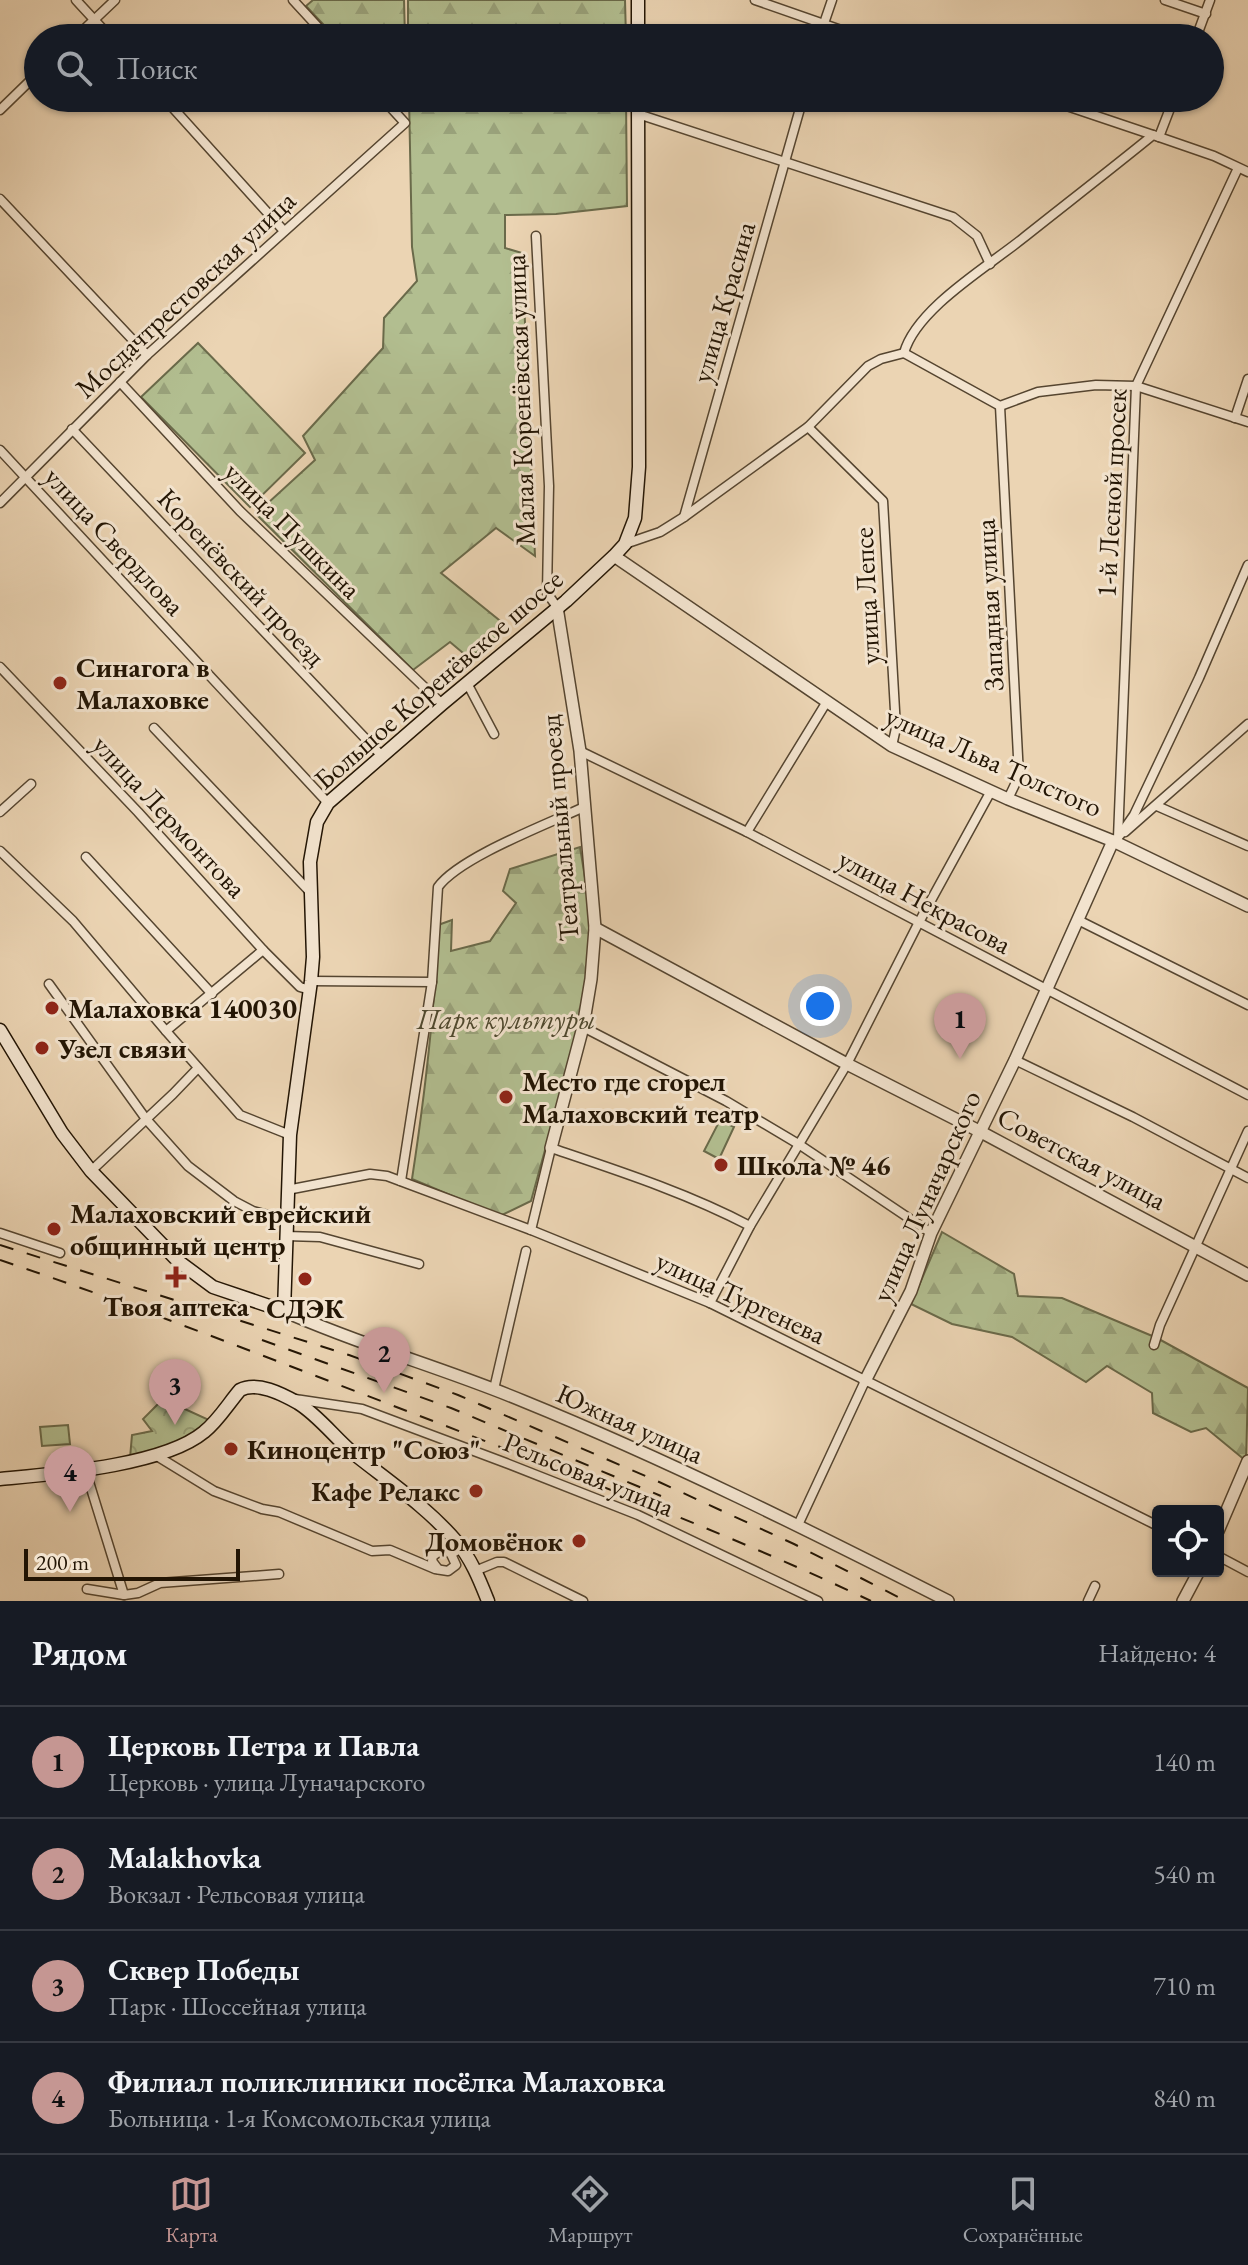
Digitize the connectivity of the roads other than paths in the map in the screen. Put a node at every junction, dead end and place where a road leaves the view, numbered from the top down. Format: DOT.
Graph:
graph roads {
  1 [pos="76,0"];
  2 [pos="115,0"];
  3 [pos="293,0"];
  4 [pos="638,0"];
  5 [pos="755,0"];
  6 [pos="832,0"];
  7 [pos="1165,0"];
  8 [pos="1210,0"];
  9 [pos="1206,14"];
  10 [pos="94,19"];
  11 [pos="89,24"];
  12 [pos="98,24"];
  13 [pos="315,24"];
  14 [pos="638,24"];
  15 [pos="823,24"];
  16 [pos="1202,24"];
  17 [pos="24,87"];
  18 [pos="0,110"];
  19 [pos="177,112"];
  20 [pos="395,112"];
  21 [pos="799,112"];
  22 [pos="1085,112"];
  23 [pos="1167,112"];
  24 [pos="638,114"];
  25 [pos="1156,136"];
  26 [pos="785,164"];
  27 [pos="1238,168"];
  28 [pos="1248,172"];
  29 [pos="0,199"];
  30 [pos="284,231"];
  31 [pos="536,236"];
  32 [pos="990,264"];
  33 [pos="904,353"];
  34 [pos="147,355"];
  35 [pos="1248,379"];
  36 [pos="120,382"];
  37 [pos="1136,386"];
  38 [pos="1000,406"];
  39 [pos="1235,418"];
  40 [pos="1248,422"];
  41 [pos="808,427"];
  42 [pos="72,429"];
  43 [pos="0,450"];
  44 [pos="26,477"];
  45 [pos="0,503"];
  46 [pos="684,517"];
  47 [pos="625,544"];
  48 [pos="614,556"];
  49 [pos="1248,565"];
  50 [pos="557,607"];
  51 [pos="0,667"];
  52 [pos="467,683"];
  53 [pos="826,703"];
  54 [pos="442,704"];
  55 [pos="1248,724"];
  56 [pos="154,728"];
  57 [pos="494,734"];
  58 [pos="892,746"];
  59 [pos="580,751"];
  60 [pos="381,755"];
  61 [pos="31,784"];
  62 [pos="991,791"];
  63 [pos="1008,799"];
  64 [pos="328,803"];
  65 [pos="1157,806"];
  66 [pos="584,807"];
  67 [pos="0,812"];
  68 [pos="747,832"];
  69 [pos="1116,839"];
  70 [pos="1248,846"];
  71 [pos="0,851"];
  72 [pos="86,857"];
  73 [pos="311,894"];
  74 [pos="1248,906"];
  75 [pos="1078,920"];
  76 [pos="918,924"];
  77 [pos="595,928"];
  78 [pos="263,950"];
  79 [pos="432,982"];
  80 [pos="49,984"];
  81 [pos="311,985"];
  82 [pos="1045,989"];
  83 [pos="212,994"];
  84 [pos="1248,1005"];
  85 [pos="583,1027"];
  86 [pos="0,1030"];
  87 [pos="166,1031"];
  88 [pos="1015,1060"];
  89 [pos="847,1064"];
  90 [pos="198,1068"];
  91 [pos="1248,1095"];
  92 [pos="146,1119"];
  93 [pos="1248,1131"];
  94 [pos="981,1132"];
  95 [pos="290,1135"];
  96 [pos="800,1145"];
  97 [pos="551,1148"];
  98 [pos="1230,1168"];
  99 [pos="91,1171"];
  100 [pos="1248,1178"];
  101 [pos="401,1181"];
  102 [pos="287,1190"];
  103 [pos="287,1220"];
  104 [pos="750,1226"];
  105 [pos="531,1230"];
  106 [pos="0,1233"];
  107 [pos="931,1233"];
  108 [pos="286,1236"];
  109 [pos="1197,1247"];
  110 [pos="526,1251"];
  111 [pos="60,1253"];
  112 [pos="419,1264"];
  113 [pos="1248,1275"];
  114 [pos="710,1303"];
  115 [pos="284,1311"];
  116 [pos="1154,1345"];
  117 [pos="865,1381"];
  118 [pos="494,1389"];
  119 [pos="290,1399"];
  120 [pos="157,1456"];
  121 [pos="1248,1461"];
  122 [pos="85,1469"];
  123 [pos="0,1479"];
  124 [pos="1244,1480"];
  125 [pos="1224,1519"];
  126 [pos="1152,1523"];
  127 [pos="798,1525"];
  128 [pos="456,1551"];
  129 [pos="1224,1559"];
  130 [pos="438,1570"];
  131 [pos="475,1571"];
  132 [pos="1248,1572"];
  133 [pos="279,1574"];
  134 [pos="1196,1577"];
  135 [pos="1095,1586"];
  136 [pos="87,1589"];
  137 [pos="124,1595"];
  138 [pos="488,1601"];
  139 [pos="583,1601"];
  140 [pos="818,1601"];
  141 [pos="948,1601"];
  142 [pos="1088,1601"];
  143 [pos="1183,1601"];
  1 -- 10 [label="street"];
  2 -- 10 [label="street"];
  3 -- 13 [label="street"];
  4 -- 14 [label="main road"];
  5 -- 15 [label="street"];
  6 -- 15 [label="street"];
  7 -- 9 [label="street"];
  8 -- 9 [label="street"];
  9 -- 16 [label="street"];
  10 -- 11 [label="street"];
  10 -- 12 [label="street"];
  17 -- 18 [label="street"];
  19 -- 30 [label="street"];
  20 -- 30 [label="street, Мосдачтрестовская улица"];
  21 -- 26 [label="street, улица Красина"];
  22 -- 25 [label="street"];
  23 -- 25 [label="street"];
  24 -- 26 [label="street"];
  24 -- 47 [label="main road, Большое Коренёвское шоссе"];
  25 -- 27 [label="street"];
  25 -- 32 [label="street"];
  26 -- 32 [label="street"];
  26 -- 46 [label="street, улица Красина"];
  27 -- 28 [label="street"];
  27 -- 37 [label="street, 1-й Лесной просек"];
  29 -- 34 [label="street"];
  30 -- 34 [label="street, Мосдачтрестовская улица"];
  31 -- 50 [label="street, Малая Коренёвская улица"];
  32 -- 33 [label="street"];
  33 -- 38 [label="street"];
  33 -- 41 [label="street"];
  34 -- 36 [label="street, Мосдачтрестовская улица"];
  35 -- 39 [label="street"];
  36 -- 42 [label="street, Мосдачтрестовская улица"];
  36 -- 54 [label="street, улица Пушкина"];
  37 -- 38 [label="street"];
  37 -- 39 [label="street"];
  37 -- 69 [label="street, 1-й Лесной просек"];
  38 -- 63 [label="street, Западная улица"];
  39 -- 40 [label="street"];
  41 -- 46 [label="street"];
  41 -- 58 [label="street, улица Лепсе"];
  42 -- 44 [label="street, Мосдачтрестовская улица"];
  42 -- 60 [label="street, Коренёвский проезд"];
  43 -- 44 [label="street, улица Свердлова"];
  44 -- 45 [label="street, Мосдачтрестовская улица"];
  44 -- 64 [label="street, улица Свердлова"];
  46 -- 47 [label="street"];
  47 -- 48 [label="main road, Большое Коренёвское шоссе"];
  48 -- 50 [label="main road, Большое Коренёвское шоссе"];
  48 -- 53 [label="street, улица Льва Толстого"];
  49 -- 69 [label="street"];
  50 -- 52 [label="main road, Большое Коренёвское шоссе"];
  50 -- 59 [label="street, Театральный проезд"];
  51 -- 78 [label="street, улица Лермонтова"];
  52 -- 54 [label="main road, Большое Коренёвское шоссе"];
  52 -- 57 [label="street"];
  53 -- 58 [label="street, улица Льва Толстого"];
  53 -- 68 [label="street"];
  54 -- 60 [label="main road, Большое Коренёвское шоссе"];
  55 -- 65 [label="street"];
  56 -- 73 [label="street"];
  58 -- 62 [label="street, улица Льва Толстого"];
  59 -- 66 [label="street, Театральный проезд"];
  59 -- 68 [label="street, улица Некрасова"];
  60 -- 64 [label="main road, Большое Коренёвское шоссе"];
  61 -- 67 [label="street"];
  62 -- 63 [label="street, улица Льва Толстого"];
  62 -- 76 [label="street"];
  63 -- 69 [label="street, улица Льва Толстого"];
  64 -- 73 [label="main road, Большое Коренёвское шоссе"];
  65 -- 69 [label="street"];
  65 -- 70 [label="street"];
  66 -- 77 [label="street, Театральный проезд"];
  66 -- 79 [label="street"];
  68 -- 76 [label="street, улица Некрасова"];
  69 -- 74 [label="street, улица Льва Толстого"];
  69 -- 75 [label="street, улица Луначарского"];
  71 -- 87 [label="street"];
  72 -- 83 [label="street"];
  73 -- 81 [label="main road, Большое Коренёвское шоссе"];
  75 -- 82 [label="street, улица Луначарского"];
  75 -- 84 [label="street"];
  76 -- 82 [label="street, улица Некрасова"];
  76 -- 89 [label="street"];
  77 -- 85 [label="street, Театральный проезд"];
  77 -- 89 [label="street, Советская улица"];
  78 -- 81 [label="street, улица Лермонтова"];
  78 -- 83 [label="street"];
  79 -- 81 [label="street"];
  79 -- 101 [label="street"];
  80 -- 92 [label="street"];
  81 -- 95 [label="main road, Большое Коренёвское шоссе"];
  82 -- 88 [label="street, улица Луначарского"];
  82 -- 91 [label="street, улица Некрасова"];
  83 -- 87 [label="street"];
  85 -- 96 [label="street"];
  85 -- 97 [label="street, Театральный проезд"];
  86 -- 99 [label="main road"];
  87 -- 90 [label="street"];
  88 -- 94 [label="street, улица Луначарского"];
  88 -- 98 [label="street"];
  89 -- 94 [label="street, Советская улица"];
  89 -- 96 [label="street"];
  90 -- 92 [label="street"];
  90 -- 95 [label="street"];
  92 -- 99 [label="street"];
  92 -- 103 [label="street"];
  93 -- 98 [label="street"];
  94 -- 107 [label="street, улица Луначарского"];
  94 -- 109 [label="street, Советская улица"];
  95 -- 102 [label="main road, Большое Коренёвское шоссе"];
  96 -- 104 [label="street"];
  96 -- 107 [label="street"];
  97 -- 104 [label="street"];
  97 -- 105 [label="street, Театральный проезд"];
  98 -- 100 [label="street"];
  98 -- 109 [label="street"];
  99 -- 115 [label="main road"];
  101 -- 102 [label="street, улица Тургенева"];
  101 -- 105 [label="street, улица Тургенева"];
  102 -- 103 [label="main road, Большое Коренёвское шоссе"];
  103 -- 108 [label="main road, Большое Коренёвское шоссе"];
  104 -- 114 [label="street"];
  105 -- 114 [label="street, улица Тургенева"];
  106 -- 111 [label="street"];
  107 -- 117 [label="street, улица Луначарского"];
  108 -- 112 [label="street"];
  108 -- 115 [label="main road, Большое Коренёвское шоссе"];
  109 -- 113 [label="street, Советская улица"];
  109 -- 116 [label="street"];
  110 -- 118 [label="street"];
  114 -- 117 [label="street, улица Тургенева"];
  115 -- 118 [label="street, Южная улица"];
  117 -- 126 [label="street, улица Тургенева"];
  117 -- 127 [label="street, улица Луначарского"];
  118 -- 127 [label="street, Южная улица"];
  119 -- 120 [label="main road"];
  119 -- 128 [label="main road"];
  119 -- 140 [label="street, Рельсовая улица"];
  120 -- 122 [label="main road"];
  120 -- 130 [label="street"];
  121 -- 124 [label="street"];
  122 -- 123 [label="main road"];
  122 -- 137 [label="street"];
  124 -- 125 [label="street"];
  127 -- 141 [label="street, Южная улица"];
  128 -- 130 [label="street"];
  128 -- 130 [label="street"];
  128 -- 131 [label="main road"];
  129 -- 132 [label="street"];
  131 -- 138 [label="main road"];
  131 -- 139 [label="street"];
  133 -- 137 [label="street"];
  134 -- 143 [label="street"];
  135 -- 142 [label="street"];
  136 -- 137 [label="street"];
}
